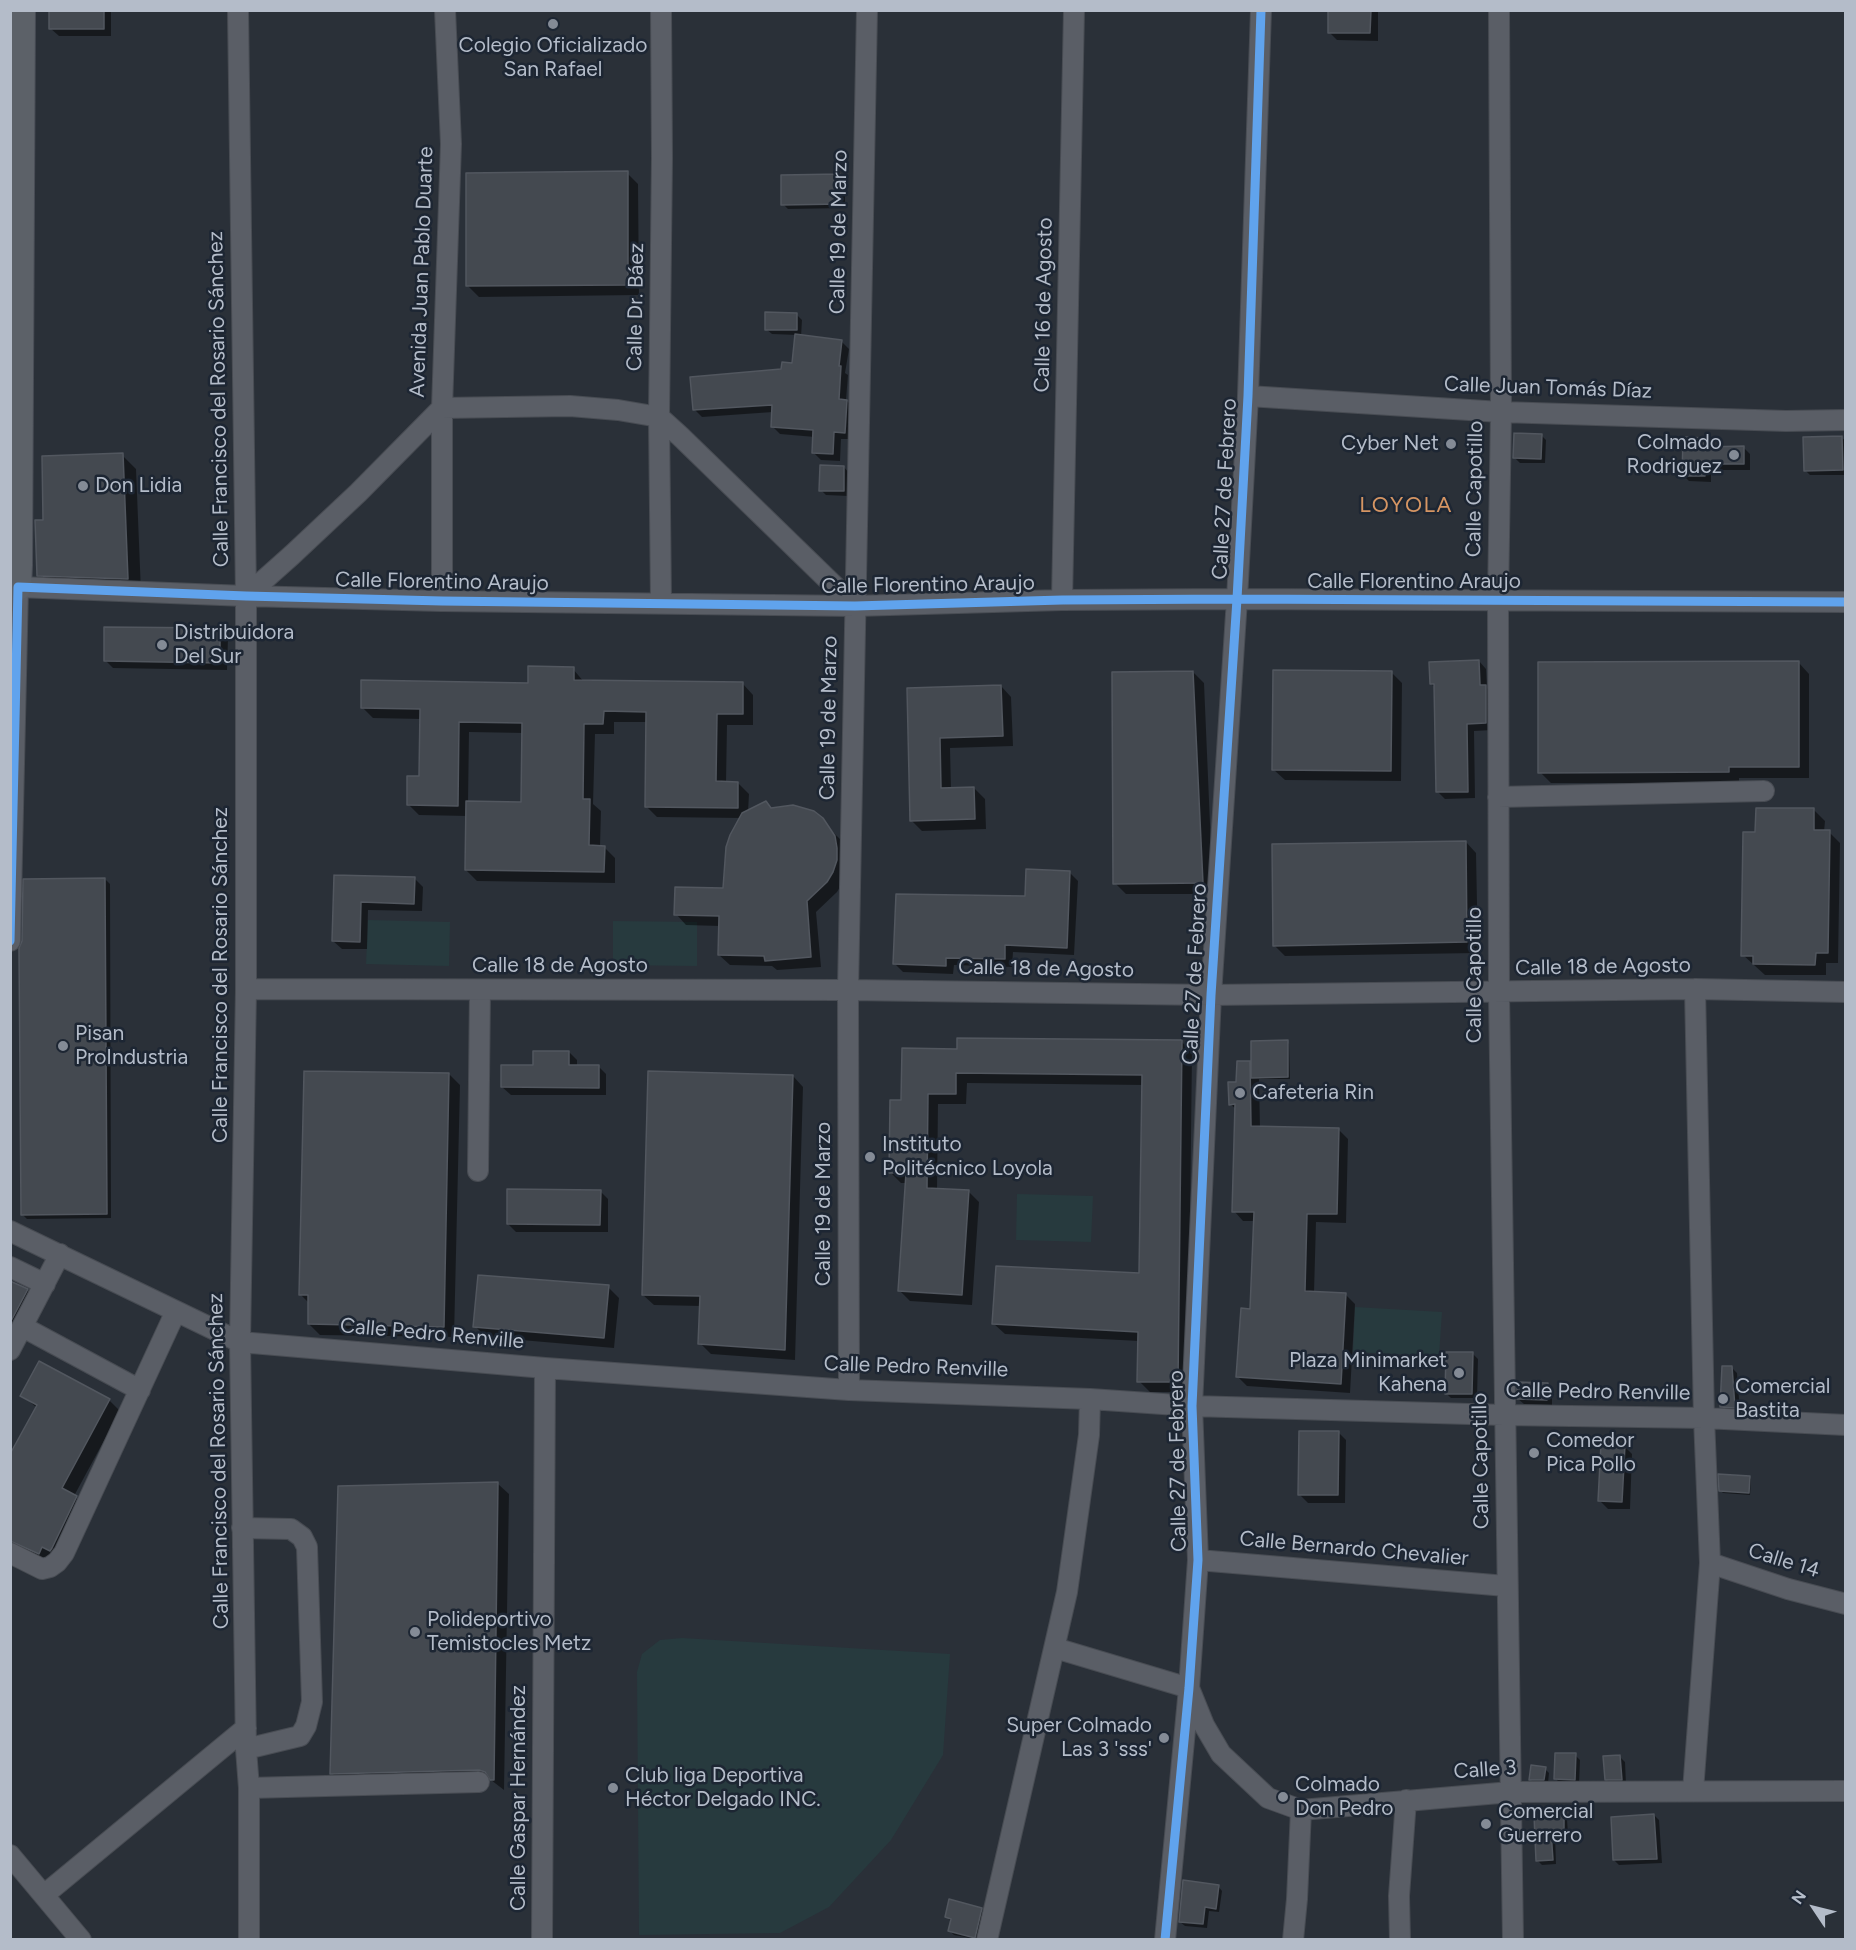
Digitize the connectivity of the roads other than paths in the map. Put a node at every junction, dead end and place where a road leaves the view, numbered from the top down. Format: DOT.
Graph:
graph roads {
  1 [pos="22,10"];
  2 [pos="238,10"];
  3 [pos="446,10"];
  4 [pos="661,10"];
  5 [pos="867,10"];
  6 [pos="1074,10"];
  7 [pos="1261,10"];
  8 [pos="1499,10"];
  9 [pos="1248,396"];
  10 [pos="442,408"];
  11 [pos="1501,412"];
  12 [pos="658,417"];
  13 [pos="1845,420"];
  14 [pos="14,587"];
  15 [pos="246,596"];
  16 [pos="1237,599"];
  17 [pos="1062,600"];
  18 [pos="1497,600"];
  19 [pos="442,601"];
  20 [pos="1845,602"];
  21 [pos="661,603"];
  22 [pos="855,606"];
  23 [pos="1764,791"];
  24 [pos="1498,797"];
  25 [pos="10,941"];
  26 [pos="246,989"];
  27 [pos="1695,989"];
  28 [pos="480,990"];
  29 [pos="848,990"];
  30 [pos="1845,992"];
  31 [pos="1499,993"];
  32 [pos="1211,995"];
  33 [pos="478,1172"];
  34 [pos="10,1231"];
  35 [pos="60,1254"];
  36 [pos="10,1266"];
  37 [pos="45,1284"];
  38 [pos="176,1311"];
  39 [pos="23,1327"];
  40 [pos="240,1342"];
  41 [pos="10,1350"];
  42 [pos="545,1368"];
  43 [pos="140,1390"];
  44 [pos="849,1390"];
  45 [pos="1090,1399"];
  46 [pos="1192,1406"];
  47 [pos="1504,1415"];
  48 [pos="1704,1418"];
  49 [pos="1845,1425"];
  50 [pos="243,1528"];
  51 [pos="10,1553"];
  52 [pos="1198,1560"];
  53 [pos="1710,1563"];
  54 [pos="1506,1586"];
  55 [pos="1845,1604"];
  56 [pos="1055,1648"];
  57 [pos="1189,1688"];
  58 [pos="246,1728"];
  59 [pos="246,1749"];
  60 [pos="479,1782"];
  61 [pos="249,1788"];
  62 [pos="1510,1791"];
  63 [pos="1694,1791"];
  64 [pos="1845,1791"];
  65 [pos="1406,1800"];
  66 [pos="1301,1810"];
  67 [pos="10,1855"];
  68 [pos="44,1895"];
  69 [pos="81,1940"];
  70 [pos="249,1940"];
  71 [pos="542,1940"];
  72 [pos="987,1940"];
  73 [pos="1166,1940"];
  74 [pos="1293,1940"];
  75 [pos="1400,1940"];
  76 [pos="1513,1940"];
  1 -- 14 [label="main road"];
  2 -- 15 [label="street, Calle Francisco del Rosario Sánchez"];
  3 -- 10 [label="street, Avenida Juan Pablo Duarte"];
  4 -- 12 [label="street, Calle Dr. Báez"];
  5 -- 22 [label="street, Calle 19 de Marzo"];
  6 -- 17 [label="street, Calle 16 de Agosto"];
  7 -- 9 [label="street, Calle 27 de Febrero"];
  8 -- 11 [label="street, Calle Capotillo"];
  9 -- 11 [label="street, Calle Juan Tomás Díaz"];
  9 -- 16 [label="street, Calle 27 de Febrero"];
  10 -- 12 [label="street"];
  10 -- 15 [label="street, Avenida Juan Pablo Duarte"];
  10 -- 19 [label="street"];
  11 -- 13 [label="street, Calle Juan Tomás Díaz"];
  11 -- 18 [label="street, Calle Capotillo"];
  12 -- 21 [label="street, Calle Dr. Báez"];
  12 -- 22 [label="street"];
  14 -- 15 [label="street, Calle Florentino Araujo"];
  14 -- 25 [label="street"];
  15 -- 19 [label="street, Calle Florentino Araujo"];
  15 -- 26 [label="street, Calle Francisco del Rosario Sánchez"];
  16 -- 17 [label="street, Calle Florentino Araujo"];
  16 -- 18 [label="street, Calle Florentino Araujo"];
  16 -- 32 [label="street, Calle 27 de Febrero"];
  17 -- 22 [label="street, Calle Florentino Araujo"];
  18 -- 20 [label="street, Calle Florentino Araujo"];
  18 -- 24 [label="street, Calle Capotillo"];
  19 -- 21 [label="street, Calle Florentino Araujo"];
  21 -- 22 [label="street, Calle Florentino Araujo"];
  22 -- 29 [label="street, Calle 19 de Marzo"];
  23 -- 24 [label="street"];
  24 -- 31 [label="street, Calle Capotillo"];
  26 -- 28 [label="street, Calle 18 de Agosto"];
  26 -- 40 [label="street, Calle Francisco del Rosario Sánchez"];
  27 -- 30 [label="street, Calle 18 de Agosto"];
  27 -- 31 [label="street, Calle 18 de Agosto"];
  27 -- 48 [label="street"];
  28 -- 29 [label="street, Calle 18 de Agosto"];
  28 -- 33 [label="street"];
  29 -- 32 [label="street, Calle 18 de Agosto"];
  29 -- 44 [label="street, Calle 19 de Marzo"];
  31 -- 32 [label="street, Calle 18 de Agosto"];
  31 -- 47 [label="street, Calle Capotillo"];
  32 -- 46 [label="street, Calle 27 de Febrero"];
  34 -- 35 [label="street, Calle Pedro Renville"];
  35 -- 37 [label="street"];
  35 -- 38 [label="street, Calle Pedro Renville"];
  36 -- 37 [label="street"];
  37 -- 39 [label="street"];
  38 -- 40 [label="street, Calle Pedro Renville"];
  38 -- 43 [label="street"];
  39 -- 41 [label="street"];
  39 -- 43 [label="street"];
  40 -- 42 [label="street, Calle Pedro Renville"];
  40 -- 50 [label="street, Calle Francisco del Rosario Sánchez"];
  42 -- 44 [label="street, Calle Pedro Renville"];
  42 -- 71 [label="street, Calle Gaspar Hernández"];
  43 -- 51 [label="street"];
  44 -- 45 [label="street, Calle Pedro Renville"];
  45 -- 46 [label="street, Calle Pedro Renville"];
  45 -- 56 [label="street"];
  46 -- 47 [label="street, Calle Pedro Renville"];
  46 -- 52 [label="street, Calle 27 de Febrero"];
  47 -- 48 [label="street, Calle Pedro Renville"];
  47 -- 54 [label="street, Calle Capotillo"];
  48 -- 49 [label="street, Calle Pedro Renville"];
  48 -- 53 [label="street"];
  50 -- 58 [label="street, Calle Francisco del Rosario Sánchez"];
  50 -- 59 [label="street"];
  52 -- 54 [label="street, Calle Bernardo Chevalier"];
  52 -- 57 [label="street, Calle 27 de Febrero"];
  53 -- 55 [label="street, Calle 14"];
  53 -- 63 [label="street"];
  54 -- 62 [label="street, Calle Capotillo"];
  56 -- 57 [label="street"];
  56 -- 72 [label="street"];
  57 -- 66 [label="street, Calle 3"];
  57 -- 73 [label="street, Calle 27 de Febrero"];
  58 -- 59 [label="street, Calle Francisco del Rosario Sánchez"];
  58 -- 68 [label="street"];
  59 -- 61 [label="street, Calle Francisco del Rosario Sánchez"];
  60 -- 61 [label="street"];
  61 -- 70 [label="street, Calle Francisco del Rosario Sánchez"];
  62 -- 63 [label="street, Calle 3"];
  62 -- 65 [label="street, Calle 3"];
  62 -- 76 [label="street, Calle Capotillo"];
  63 -- 64 [label="street, Calle 3"];
  65 -- 66 [label="street, Calle 3"];
  65 -- 75 [label="street"];
  66 -- 74 [label="street"];
  67 -- 68 [label="street"];
  68 -- 69 [label="street"];
}
